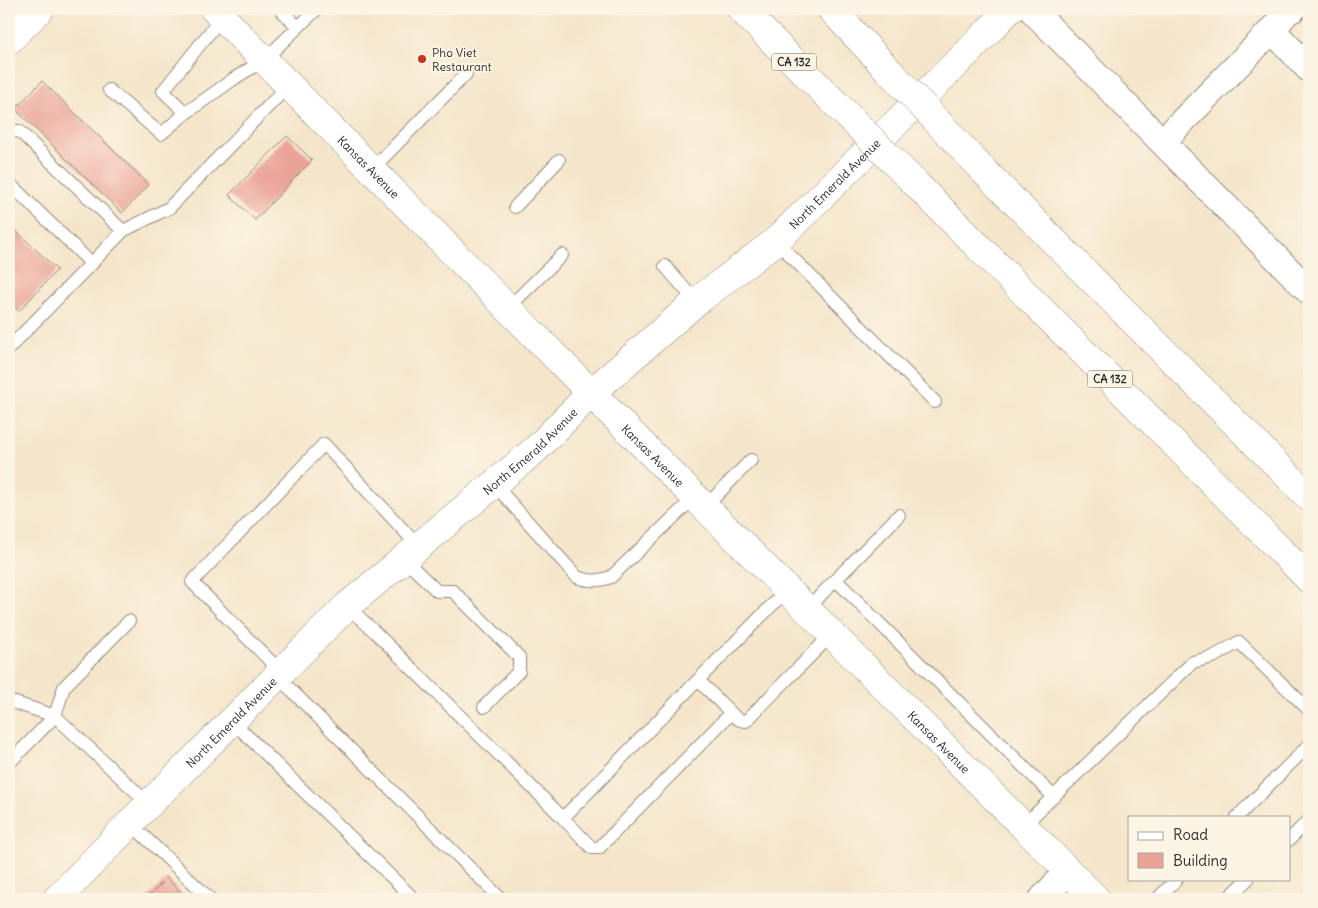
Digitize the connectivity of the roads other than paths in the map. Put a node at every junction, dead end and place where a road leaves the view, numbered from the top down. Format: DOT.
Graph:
graph roads {
  1 [pos="40,9"];
  2 [pos="280,9"];
  3 [pos="317,9"];
  4 [pos="740,9"];
  5 [pos="831,9"];
  6 [pos="1010,9"];
  7 [pos="1031,9"];
  8 [pos="1293,9"];
  9 [pos="218,13"];
  10 [pos="298,27"];
  11 [pos="1272,30"];
  12 [pos="9,40"];
  13 [pos="264,60"];
  14 [pos="1309,69"];
  15 [pos="466,74"];
  16 [pos="289,85"];
  17 [pos="109,90"];
  18 [pos="186,114"];
  19 [pos="9,134"];
  20 [pos="1162,142"];
  21 [pos="559,160"];
  22 [pos="372,169"];
  23 [pos="9,183"];
  24 [pos="515,207"];
  25 [pos="123,231"];
  26 [pos="776,241"];
  27 [pos="562,255"];
  28 [pos="92,264"];
  29 [pos="665,266"];
  30 [pos="1307,285"];
  31 [pos="696,302"];
  32 [pos="508,308"];
  33 [pos="9,348"];
  34 [pos="591,393"];
  35 [pos="935,402"];
  36 [pos="751,460"];
  37 [pos="494,484"];
  38 [pos="1309,497"];
  39 [pos="700,502"];
  40 [pos="899,515"];
  41 [pos="412,553"];
  42 [pos="1309,579"];
  43 [pos="836,580"];
  44 [pos="788,590"];
  45 [pos="347,606"];
  46 [pos="807,610"];
  47 [pos="129,621"];
  48 [pos="832,634"];
  49 [pos="279,674"];
  50 [pos="698,680"];
  51 [pos="9,701"];
  52 [pos="484,707"];
  53 [pos="1309,710"];
  54 [pos="731,713"];
  55 [pos="55,716"];
  56 [pos="232,722"];
  57 [pos="1309,745"];
  58 [pos="9,763"];
  59 [pos="1054,797"];
  60 [pos="140,814"];
  61 [pos="1238,816"];
  62 [pos="563,818"];
  63 [pos="1309,820"];
  64 [pos="1023,826"];
  65 [pos="1290,839"];
  66 [pos="1068,871"];
  67 [pos="1176,880"];
  68 [pos="1247,880"];
  69 [pos="57,899"];
  70 [pos="210,899"];
  71 [pos="414,899"];
  72 [pos="501,899"];
  73 [pos="1042,899"];
  74 [pos="1096,899"];
  75 [pos="1157,899"];
  76 [pos="1227,899"];
  1 -- 12 [label="main road"];
  2 -- 10 [label="lane"];
  3 -- 10 [label="lane"];
  4 -- 42 [label="main road, CA 132, bridge"];
  5 -- 38 [label="main road, bridge"];
  6 -- 26 [label="main road, North Emerald Avenue"];
  7 -- 20 [label="street"];
  8 -- 11 [label="street"];
  9 -- 13 [label="main road, Kansas Avenue"];
  9 -- 18 [label="lane"];
  10 -- 13 [label="lane"];
  11 -- 14 [label="street"];
  11 -- 20 [label="street"];
  13 -- 16 [label="main road, Kansas Avenue"];
  13 -- 18 [label="lane"];
  15 -- 22 [label="lane"];
  16 -- 22 [label="main road, Kansas Avenue"];
  16 -- 25 [label="lane"];
  17 -- 18 [label="lane"];
  19 -- 25 [label="lane"];
  20 -- 30 [label="street"];
  21 -- 24 [label="lane"];
  22 -- 32 [label="main road, Kansas Avenue"];
  23 -- 28 [label="lane"];
  25 -- 28 [label="lane"];
  26 -- 31 [label="main road, North Emerald Avenue"];
  26 -- 35 [label="lane"];
  27 -- 32 [label="lane"];
  28 -- 33 [label="lane"];
  29 -- 31 [label="lane"];
  31 -- 34 [label="main road, North Emerald Avenue"];
  32 -- 34 [label="main road, Kansas Avenue"];
  34 -- 37 [label="main road, North Emerald Avenue"];
  34 -- 39 [label="main road, Kansas Avenue"];
  36 -- 39 [label="lane"];
  37 -- 39 [label="lane"];
  37 -- 41 [label="main road, North Emerald Avenue"];
  39 -- 44 [label="main road, Kansas Avenue"];
  40 -- 43 [label="lane"];
  41 -- 45 [label="main road, North Emerald Avenue"];
  41 -- 49 [label="lane"];
  41 -- 52 [label="lane"];
  43 -- 46 [label="lane"];
  43 -- 59 [label="lane"];
  44 -- 46 [label="main road, Kansas Avenue"];
  44 -- 50 [label="lane"];
  45 -- 49 [label="main road, North Emerald Avenue"];
  45 -- 62 [label="lane"];
  46 -- 48 [label="main road, Kansas Avenue"];
  47 -- 55 [label="lane"];
  48 -- 54 [label="lane"];
  48 -- 64 [label="main road, Kansas Avenue"];
  49 -- 56 [label="main road, North Emerald Avenue"];
  49 -- 72 [label="lane"];
  50 -- 54 [label="lane"];
  50 -- 62 [label="lane"];
  51 -- 55 [label="lane"];
  53 -- 59 [label="lane"];
  54 -- 62 [label="lane"];
  55 -- 58 [label="lane"];
  55 -- 60 [label="lane"];
  56 -- 60 [label="main road, North Emerald Avenue"];
  56 -- 71 [label="lane"];
  57 -- 61 [label="lane"];
  59 -- 64 [label="lane"];
  60 -- 69 [label="main road, North Emerald Avenue"];
  60 -- 70 [label="lane"];
  63 -- 65 [label="lane"];
  64 -- 66 [label="main road, Kansas Avenue"];
  66 -- 73 [label="street"];
  66 -- 74 [label="main road, Kansas Avenue"];
  67 -- 75 [label="lane"];
  68 -- 76 [label="lane"];
}
